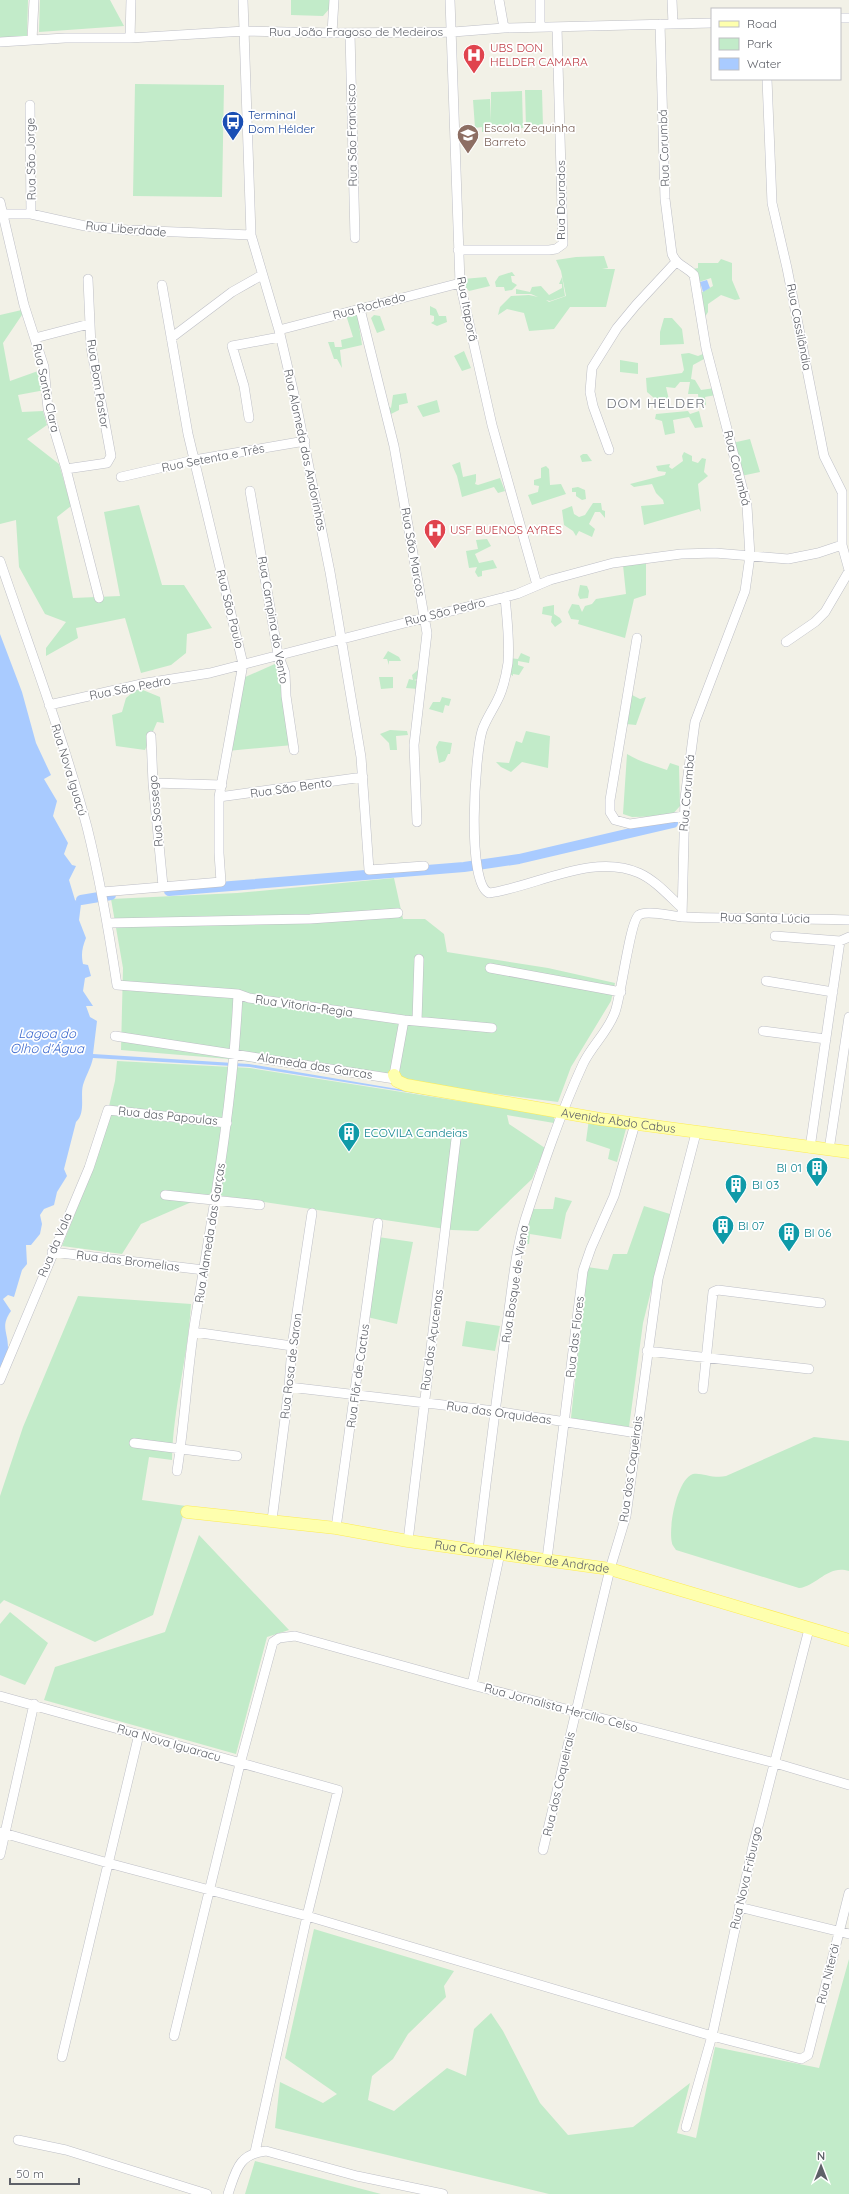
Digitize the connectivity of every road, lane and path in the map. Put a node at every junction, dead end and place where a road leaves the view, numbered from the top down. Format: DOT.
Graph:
graph roads {
  1 [pos="34,0"];
  2 [pos="131,0"];
  3 [pos="243,0"];
  4 [pos="334,0"];
  5 [pos="450,0"];
  6 [pos="499,0"];
  7 [pos="540,0"];
  8 [pos="672,0"];
  9 [pos="711,23"];
  10 [pos="660,24"];
  11 [pos="673,24"];
  12 [pos="540,27"];
  13 [pos="557,27"];
  14 [pos="504,28"];
  15 [pos="244,31"];
  16 [pos="453,32"];
  17 [pos="332,33"];
  18 [pos="350,33"];
  19 [pos="130,38"];
  20 [pos="32,40"];
  21 [pos="0,42"];
  22 [pos="767,80"];
  23 [pos="30,105"];
  24 [pos="0,202"];
  25 [pos="2,214"];
  26 [pos="31,214"];
  27 [pos="251,235"];
  28 [pos="355,238"];
  29 [pos="458,250"];
  30 [pos="675,263"];
  31 [pos="262,275"];
  32 [pos="88,279"];
  33 [pos="460,283"];
  34 [pos="162,285"];
  35 [pos="360,308"];
  36 [pos="89,324"];
  37 [pos="279,333"];
  38 [pos="35,338"];
  39 [pos="172,338"];
  40 [pos="249,418"];
  41 [pos="305,441"];
  42 [pos="609,450"];
  43 [pos="194,460"];
  44 [pos="66,469"];
  45 [pos="121,477"];
  46 [pos="250,491"];
  47 [pos="842,545"];
  48 [pos="750,556"];
  49 [pos="0,561"];
  50 [pos="849,571"];
  51 [pos="537,585"];
  52 [pos="505,597"];
  53 [pos="99,598"];
  54 [pos="424,617"];
  55 [pos="341,638"];
  56 [pos="637,638"];
  57 [pos="786,642"];
  58 [pos="278,654"];
  59 [pos="243,664"];
  60 [pos="49,705"];
  61 [pos="151,736"];
  62 [pos="294,750"];
  63 [pos="363,777"];
  64 [pos="153,783"];
  65 [pos="222,785"];
  66 [pos="219,797"];
  67 [pos="684,816"];
  68 [pos="417,822"];
  69 [pos="424,866"];
  70 [pos="163,886"];
  71 [pos="102,892"];
  72 [pos="682,912"];
  73 [pos="398,913"];
  74 [pos="849,920"];
  75 [pos="108,923"];
  76 [pos="775,936"];
  77 [pos="849,937"];
  78 [pos="840,941"];
  79 [pos="419,959"];
  80 [pos="490,968"];
  81 [pos="766,981"];
  82 [pos="117,985"];
  83 [pos="621,992"];
  84 [pos="833,992"];
  85 [pos="238,994"];
  86 [pos="849,1017"];
  87 [pos="404,1020"];
  88 [pos="417,1021"];
  89 [pos="492,1028"];
  90 [pos="763,1031"];
  91 [pos="115,1036"];
  92 [pos="826,1039"];
  93 [pos="235,1055"];
  94 [pos="395,1077"];
  95 [pos="108,1110"];
  96 [pos="562,1111"];
  97 [pos="227,1123"];
  98 [pos="635,1124"];
  99 [pos="696,1133"];
  100 [pos="456,1139"];
  101 [pos="810,1148"];
  102 [pos="829,1150"];
  103 [pos="849,1152"];
  104 [pos="165,1195"];
  105 [pos="216,1200"];
  106 [pos="260,1205"];
  107 [pos="312,1213"];
  108 [pos="378,1223"];
  109 [pos="52,1252"];
  110 [pos="204,1270"];
  111 [pos="821,1303"];
  112 [pos="194,1332"];
  113 [pos="292,1346"];
  114 [pos="647,1351"];
  115 [pos="705,1357"];
  116 [pos="809,1369"];
  117 [pos="0,1380"];
  118 [pos="289,1386"];
  119 [pos="703,1389"];
  120 [pos="356,1394"];
  121 [pos="424,1403"];
  122 [pos="494,1411"];
  123 [pos="565,1422"];
  124 [pos="637,1433"];
  125 [pos="134,1443"];
  126 [pos="181,1448"];
  127 [pos="237,1456"];
  128 [pos="177,1471"];
  129 [pos="187,1512"];
  130 [pos="272,1520"];
  131 [pos="336,1528"];
  132 [pos="408,1541"];
  133 [pos="478,1550"];
  134 [pos="500,1553"];
  135 [pos="547,1559"];
  136 [pos="610,1569"];
  137 [pos="809,1629"];
  138 [pos="849,1640"];
  139 [pos="472,1685"];
  140 [pos="0,1696"];
  141 [pos="34,1704"];
  142 [pos="575,1712"];
  143 [pos="139,1734"];
  144 [pos="775,1763"];
  145 [pos="240,1764"];
  146 [pos="849,1785"];
  147 [pos="3,1833"];
  148 [pos="543,1850"];
  149 [pos="0,1855"];
  150 [pos="108,1864"];
  151 [pos="209,1891"];
  152 [pos="849,1892"];
  153 [pos="739,1906"];
  154 [pos="307,1916"];
  155 [pos="839,1931"];
  156 [pos="849,1934"];
  157 [pos="174,2036"];
  158 [pos="712,2036"];
  159 [pos="62,2057"];
  160 [pos="686,2127"];
  161 [pos="18,2140"];
  162 [pos="255,2152"];
  163 [pos="207,2194"];
  164 [pos="228,2194"];
  165 [pos="443,2194"];
  1 -- 20 [label="street"];
  2 -- 19 [label="street"];
  3 -- 15 [label="street, Rua Alameda das Andorinhas"];
  4 -- 17 [label="street"];
  5 -- 16 [label="street, Rua Itaporã"];
  6 -- 14 [label="street"];
  7 -- 12 [label="street"];
  8 -- 11 [label="street"];
  9 -- 11 [label="street, Rua João Fragoso de Medeiros"];
  10 -- 11 [label="street, Rua João Fragoso de Medeiros"];
  10 -- 13 [label="street, Rua João Fragoso de Medeiros"];
  10 -- 30 [label="street, Rua Corumbá"];
  12 -- 13 [label="street, Rua João Fragoso de Medeiros"];
  12 -- 14 [label="street, Rua João Fragoso de Medeiros"];
  13 -- 29 [label="street, Rua Dourados"];
  14 -- 16 [label="street, Rua João Fragoso de Medeiros"];
  15 -- 17 [label="street, Rua João Fragoso de Medeiros"];
  15 -- 19 [label="street, Rua João Fragoso de Medeiros"];
  15 -- 27 [label="street, Rua Alameda das Andorinhas"];
  16 -- 18 [label="street, Rua João Fragoso de Medeiros"];
  16 -- 29 [label="street, Rua Itaporã"];
  17 -- 18 [label="street, Rua João Fragoso de Medeiros"];
  18 -- 28 [label="street, Rua São Francisco"];
  19 -- 20 [label="street, Rua João Fragoso de Medeiros"];
  20 -- 21 [label="street, Rua João Fragoso de Medeiros"];
  22 -- 47 [label="street, Rua Cassilândia"];
  23 -- 26 [label="street, Rua São Jorge"];
  24 -- 25 [label="street, Rua Santa Clara"];
  25 -- 26 [label="street, Rua Liberdade"];
  25 -- 38 [label="street, Rua Santa Clara"];
  26 -- 27 [label="street, Rua Liberdade"];
  27 -- 31 [label="street, Rua Alameda das Andorinhas"];
  29 -- 33 [label="street, Rua Itaporã"];
  30 -- 42 [label="street"];
  30 -- 48 [label="street, Rua Corumbá"];
  31 -- 37 [label="street, Rua Alameda das Andorinhas"];
  31 -- 39 [label="street"];
  32 -- 36 [label="street, Rua Bom Pastor"];
  33 -- 35 [label="street, Rua Rochedo"];
  33 -- 51 [label="street, Rua Itaporã"];
  34 -- 39 [label="street, Rua São Paulo"];
  35 -- 37 [label="street, Rua Rochedo"];
  35 -- 54 [label="street, Rua São Marcos"];
  36 -- 38 [label="street"];
  36 -- 44 [label="street, Rua Bom Pastor"];
  37 -- 40 [label="street, Rua Rochedo"];
  37 -- 41 [label="street, Rua Alameda das Andorinhas"];
  38 -- 44 [label="street, Rua Santa Clara"];
  39 -- 43 [label="street, Rua São Paulo"];
  41 -- 43 [label="street, Rua Setenta e Três"];
  41 -- 55 [label="street, Rua Alameda das Andorinhas"];
  43 -- 45 [label="street, Rua Setenta e Três"];
  43 -- 59 [label="street, Rua São Paulo"];
  44 -- 53 [label="street, Rua Santa Clara"];
  46 -- 58 [label="street, Rua Campina do Vento"];
  47 -- 48 [label="street, Rua São Pedro"];
  47 -- 50 [label="street, Rua Cassilândia"];
  48 -- 51 [label="street, Rua São Pedro"];
  48 -- 67 [label="street, Rua Corumbá"];
  49 -- 60 [label="street, Rua Nova Iguaçú"];
  50 -- 57 [label="street, Rua Cassilândia"];
  51 -- 52 [label="street, Rua São Pedro"];
  52 -- 54 [label="street, Rua São Pedro"];
  52 -- 72 [label="street"];
  54 -- 55 [label="street, Rua São Pedro"];
  54 -- 68 [label="street, Rua São Marcos"];
  55 -- 58 [label="street, Rua São Pedro"];
  55 -- 63 [label="street, Rua Alameda das Andorinhas"];
  56 -- 67 [label="street"];
  58 -- 59 [label="street, Rua São Pedro"];
  58 -- 62 [label="street, Rua Campina do Vento"];
  59 -- 60 [label="street, Rua São Pedro"];
  59 -- 65 [label="street, Rua São Paulo"];
  60 -- 71 [label="street, Rua Nova Iguaçú"];
  61 -- 64 [label="street, Rua Sossego"];
  63 -- 66 [label="street, Rua São Bento"];
  63 -- 69 [label="street, Rua Alameda das Andorinhas"];
  64 -- 65 [label="street"];
  64 -- 70 [label="street, Rua Sossego"];
  65 -- 66 [label="street, Rua São Paulo"];
  66 -- 70 [label="street, Rua São Paulo"];
  67 -- 72 [label="street, Rua Corumbá"];
  70 -- 71 [label="street"];
  71 -- 75 [label="street, Rua Nova Iguaçú"];
  72 -- 74 [label="street, Rua Santa Lúcia"];
  72 -- 83 [label="street, Rua Bosque de Viena"];
  73 -- 75 [label="street"];
  75 -- 82 [label="street, Rua Nova Iguaçú"];
  76 -- 78 [label="street"];
  77 -- 78 [label="street"];
  78 -- 84 [label="street"];
  79 -- 88 [label="street"];
  80 -- 83 [label="street"];
  81 -- 84 [label="street"];
  82 -- 85 [label="street, Rua Vitoria-Regia"];
  83 -- 96 [label="street, Rua Bosque de Viena"];
  84 -- 92 [label="street"];
  85 -- 87 [label="street, Rua Vitoria-Regia"];
  85 -- 93 [label="street, Rua Alameda das Garças"];
  86 -- 102 [label="street"];
  87 -- 88 [label="street, Rua Vitoria-Regia"];
  87 -- 94 [label="street"];
  88 -- 89 [label="street, Rua Vitoria-Regia"];
  90 -- 92 [label="street"];
  91 -- 93 [label="street, Alameda das Garcas"];
  92 -- 101 [label="street"];
  93 -- 94 [label="street, Alameda das Garcas"];
  93 -- 97 [label="street, Rua Alameda das Garças"];
  94 -- 96 [label="main road, Avenida Abdo Cabus"];
  95 -- 97 [label="street, Rua das Papoulas"];
  95 -- 109 [label="street, Rua da Vala"];
  96 -- 98 [label="main road, Avenida Abdo Cabus"];
  96 -- 122 [label="street, Rua Bosque de Viena"];
  97 -- 105 [label="street, Rua Alameda das Garças"];
  98 -- 99 [label="main road, Avenida Abdo Cabus"];
  98 -- 123 [label="street, Rua das Flores"];
  99 -- 101 [label="main road, Avenida Abdo Cabus"];
  99 -- 114 [label="street, Rua dos Coqueirais"];
  100 -- 121 [label="street, Rua das Açucenas"];
  101 -- 102 [label="main road, Avenida Abdo Cabus"];
  102 -- 103 [label="main road, Avenida Abdo Cabus"];
  104 -- 105 [label="street"];
  105 -- 106 [label="street"];
  105 -- 110 [label="street, Rua Alameda das Garças"];
  107 -- 113 [label="street, Rua Rosa de Saron"];
  108 -- 120 [label="street, Rua Flôr de Cactus"];
  109 -- 110 [label="street, Rua das Bromelias"];
  109 -- 117 [label="street, Rua da Vala"];
  110 -- 112 [label="street, Rua Alameda das Garças"];
  111 -- 115 [label="street"];
  112 -- 113 [label="street"];
  112 -- 126 [label="street, Rua Alameda das Garças"];
  113 -- 118 [label="street, Rua Rosa de Saron"];
  114 -- 115 [label="street"];
  114 -- 124 [label="street, Rua dos Coqueirais"];
  115 -- 116 [label="street"];
  115 -- 119 [label="street"];
  118 -- 120 [label="street, Rua das Orquideas"];
  118 -- 130 [label="street, Rua Rosa de Saron"];
  120 -- 121 [label="street, Rua das Orquideas"];
  120 -- 131 [label="street, Rua Flôr de Cactus"];
  121 -- 122 [label="street, Rua das Orquideas"];
  121 -- 132 [label="street, Rua das Açucenas"];
  122 -- 123 [label="street, Rua das Orquideas"];
  122 -- 133 [label="street, Rua Bosque de Viena"];
  123 -- 124 [label="street, Rua das Orquideas"];
  123 -- 135 [label="street, Rua das Flores"];
  124 -- 136 [label="street, Rua dos Coqueirais"];
  125 -- 126 [label="street"];
  126 -- 127 [label="street"];
  126 -- 128 [label="street, Rua Alameda das Garças"];
  129 -- 130 [label="main road, Rua Coronel Kléber de Andrade"];
  130 -- 131 [label="main road, Rua Coronel Kléber de Andrade"];
  131 -- 132 [label="main road, Rua Coronel Kléber de Andrade"];
  132 -- 133 [label="main road, Rua Coronel Kléber de Andrade"];
  133 -- 134 [label="main road, Rua Coronel Kléber de Andrade"];
  134 -- 135 [label="main road, Rua Coronel Kléber de Andrade"];
  134 -- 139 [label="street"];
  135 -- 136 [label="main road, Rua Coronel Kléber de Andrade"];
  136 -- 137 [label="main road, Rua Coronel Kléber de Andrade"];
  136 -- 142 [label="street, Rua dos Coqueirais"];
  137 -- 138 [label="main road, Rua Coronel Kléber de Andrade"];
  137 -- 144 [label="street, Rua Nova Friburgo"];
  139 -- 142 [label="street, Rua Jornalista Hercílio Celso"];
  139 -- 145 [label="street, Rua Jornalista Hercílio Celso"];
  140 -- 141 [label="street, Rua Nova Iguaracu"];
  141 -- 143 [label="street, Rua Nova Iguaracu"];
  141 -- 147 [label="street"];
  142 -- 144 [label="street, Rua Jornalista Hercílio Celso"];
  142 -- 148 [label="street, Rua dos Coqueirais"];
  143 -- 145 [label="street, Rua Nova Iguaracu"];
  143 -- 150 [label="street"];
  144 -- 146 [label="street, Rua Jornalista Hercílio Celso"];
  144 -- 153 [label="street, Rua Nova Friburgo"];
  145 -- 151 [label="street"];
  145 -- 154 [label="street, Rua Nova Iguaracu"];
  147 -- 149 [label="street"];
  147 -- 150 [label="street"];
  150 -- 151 [label="street"];
  150 -- 159 [label="street"];
  151 -- 154 [label="street"];
  151 -- 157 [label="street"];
  152 -- 155 [label="street, Rua Niterói"];
  153 -- 155 [label="street"];
  153 -- 158 [label="street, Rua Nova Friburgo"];
  154 -- 158 [label="street"];
  154 -- 162 [label="street"];
  155 -- 156 [label="street"];
  155 -- 158 [label="street, Rua Niterói"];
  158 -- 160 [label="street, Rua Nova Friburgo"];
  161 -- 163 [label="street"];
  162 -- 164 [label="street"];
  162 -- 165 [label="street"];
}
